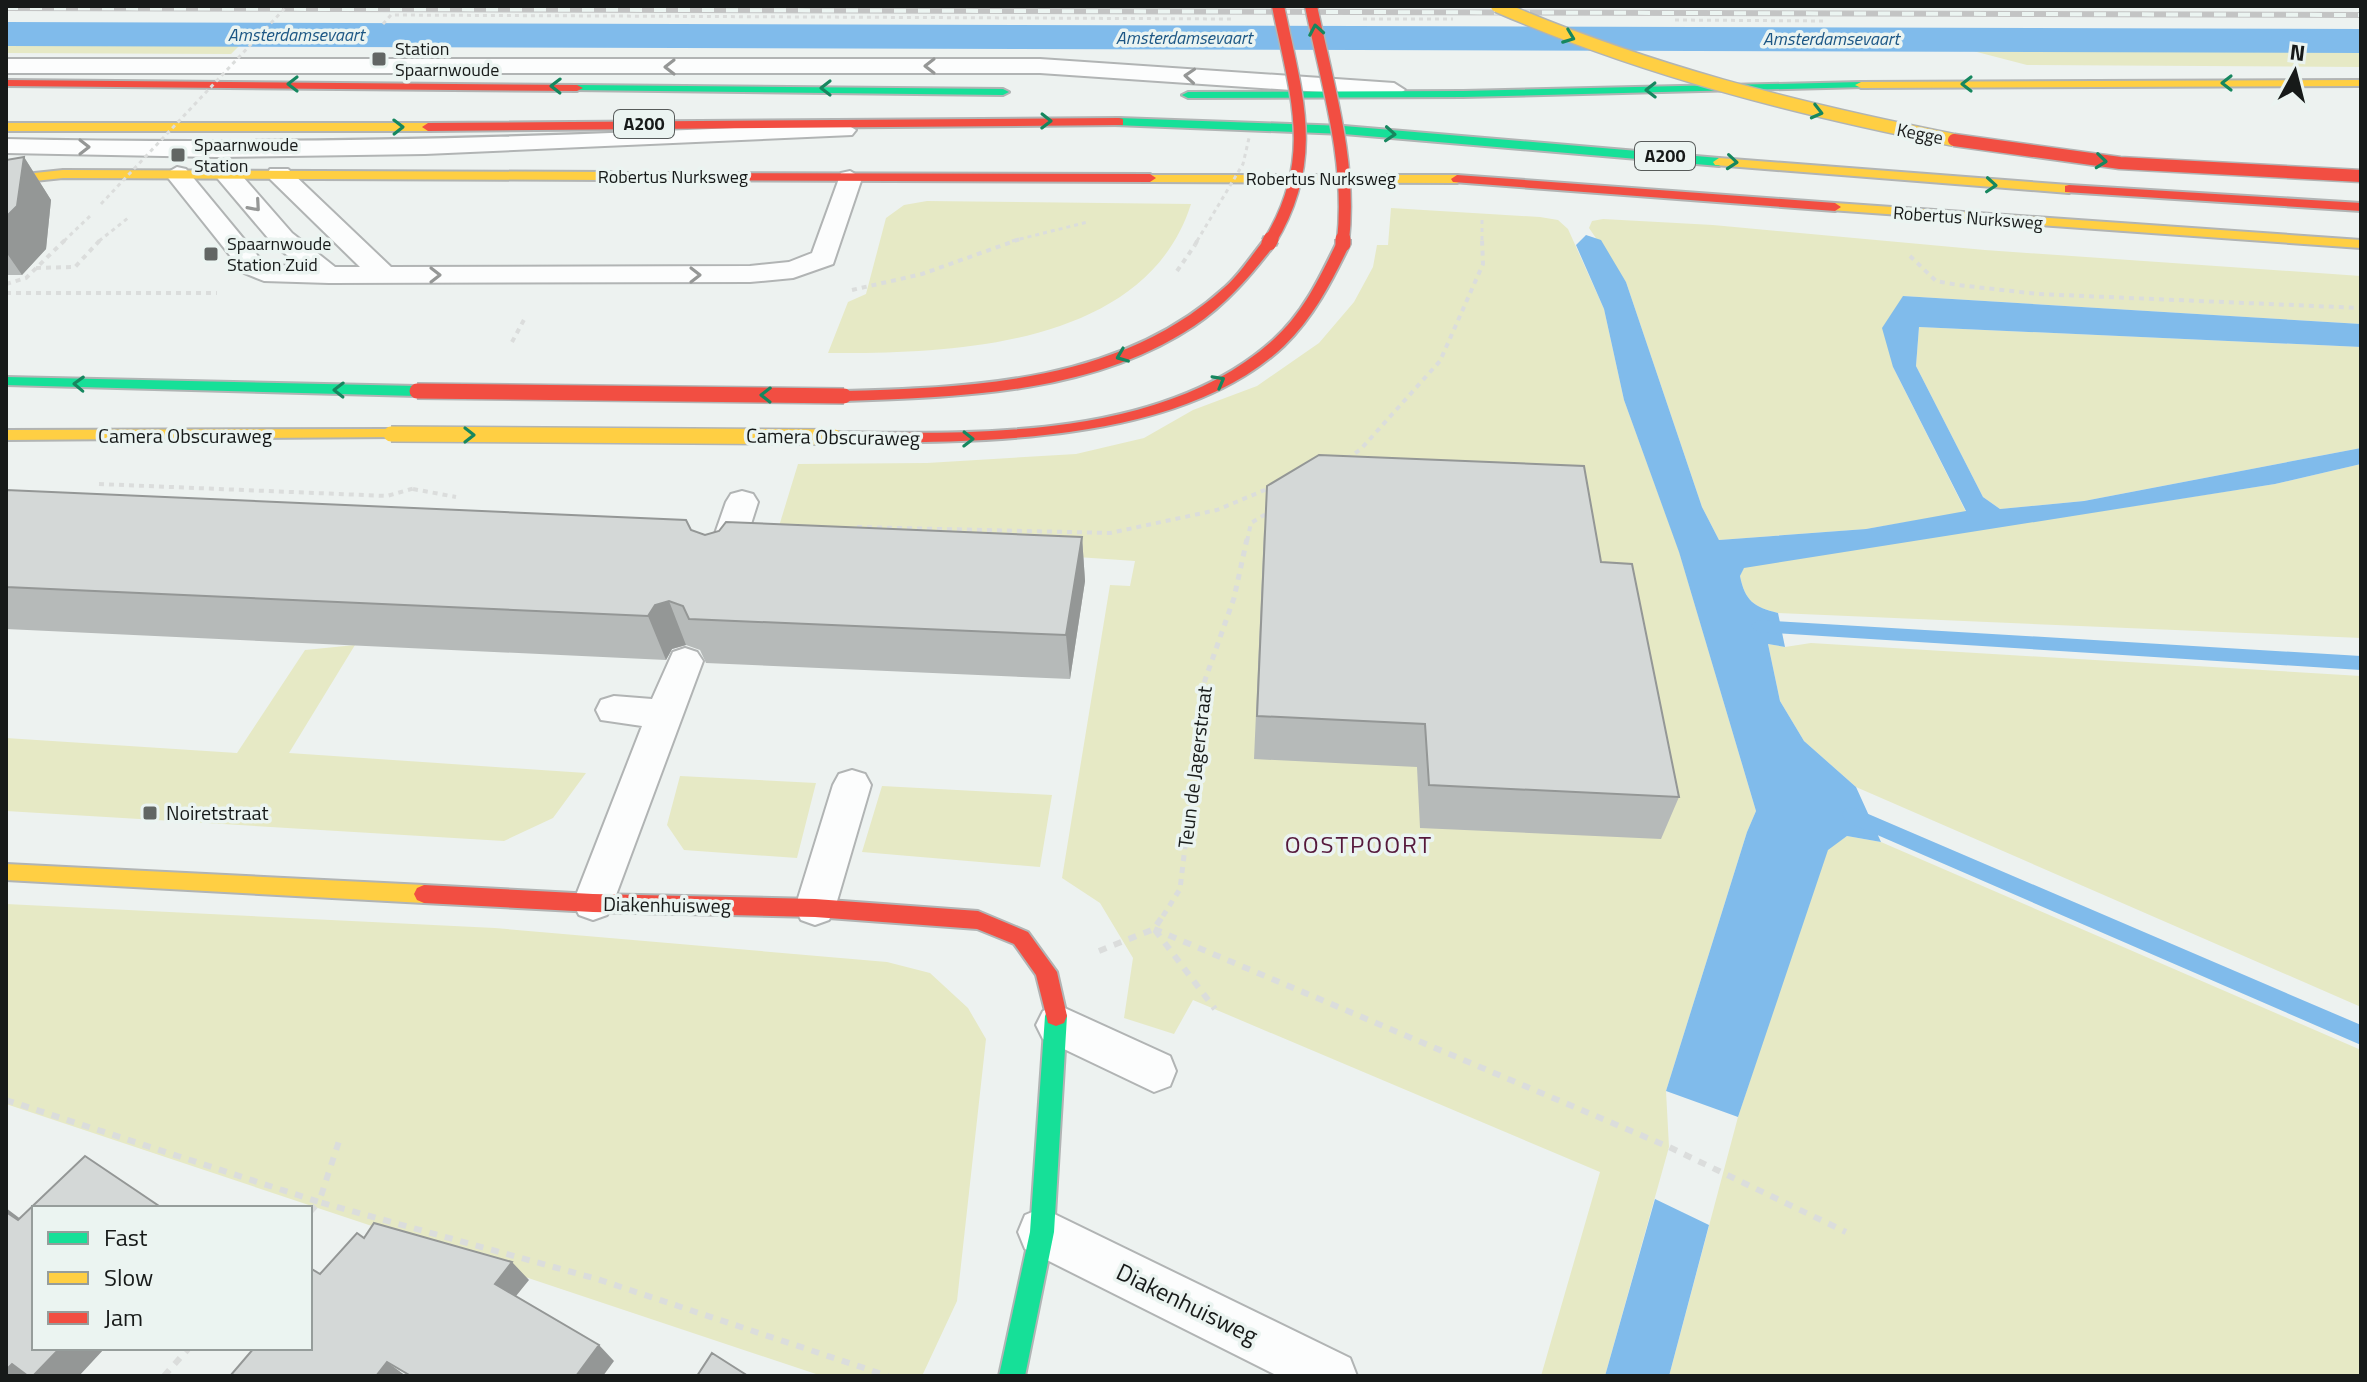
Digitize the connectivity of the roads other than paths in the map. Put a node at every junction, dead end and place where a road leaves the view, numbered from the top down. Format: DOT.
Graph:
graph roads {
  1 [pos="1278,6"];
  2 [pos="1311,6"];
  3 [pos="1497,6"];
  4 [pos="6,66"];
  5 [pos="1743,69"];
  6 [pos="6,83"];
  7 [pos="2361,83"];
  8 [pos="1026,93"];
  9 [pos="1463,94"];
  10 [pos="1166,96"];
  11 [pos="1886,103"];
  12 [pos="968,120"];
  13 [pos="6,127"];
  14 [pos="6,146"];
  15 [pos="176,174"];
  16 [pos="227,174"];
  17 [pos="279,174"];
  18 [pos="2361,176"];
  19 [pos="850,178"];
  20 [pos="6,180"];
  21 [pos="2361,207"];
  22 [pos="2361,244"];
  23 [pos="329,275"];
  24 [pos="384,275"];
  25 [pos="6,381"];
  26 [pos="6,435"];
  27 [pos="742,502"];
  28 [pos="721,565"];
  29 [pos="685,661"];
  30 [pos="614,710"];
  31 [pos="667,714"];
  32 [pos="852,785"];
  33 [pos="6,872"];
  34 [pos="593,903"];
  35 [pos="815,908"];
  36 [pos="1058,1025"];
  37 [pos="1154,1071"];
  38 [pos="1042,1232"];
  39 [pos="1012,1376"];
  40 [pos="1332,1376"];
  1 -- 25 [label="main road, Camera Obscuraweg, one-way, bridge"];
  26 -- 2 [label="main road, Camera Obscuraweg, one-way, bridge"];
  3 -- 18 [label="main road, Kegge, one-way, bridge"];
  9 -- 4 [label="lane, one-way"];
  5 -- 11 [label="main road, Kegge"];
  8 -- 6 [label="main road, A200, one-way"];
  7 -- 9 [label="main road, one-way"];
  9 -- 10 [label="main road"];
  13 -- 12 [label="main road, A200, one-way"];
  14 -- 12 [label="lane, A200, one-way"];
  12 -- 21 [label="main road, A200, one-way"];
  15 -- 16 [label="main road, Robertus Nurksweg"];
  15 -- 20 [label="main road, Robertus Nurksweg"];
  15 -- 23 [label="lane"];
  16 -- 17 [label="main road, Robertus Nurksweg"];
  16 -- 23 [label="lane, one-way"];
  17 -- 19 [label="main road, Robertus Nurksweg"];
  17 -- 24 [label="lane"];
  19 -- 22 [label="main road, Robertus Nurksweg"];
  24 -- 19 [label="lane, one-way"];
  23 -- 24 [label="lane"];
  27 -- 28 [label="lane"];
  29 -- 31 [label="lane"];
  30 -- 31 [label="lane"];
  31 -- 34 [label="lane"];
  32 -- 35 [label="lane"];
  33 -- 34 [label="main road, Diakenhuisweg"];
  34 -- 35 [label="main road, Diakenhuisweg"];
  35 -- 36 [label="main road, Diakenhuisweg"];
  36 -- 37 [label="lane"];
  36 -- 38 [label="main road, Diakenhuisweg"];
  38 -- 39 [label="main road, Diakenhuisweg"];
  38 -- 40 [label="lane, Diakenhuisweg"];
}
